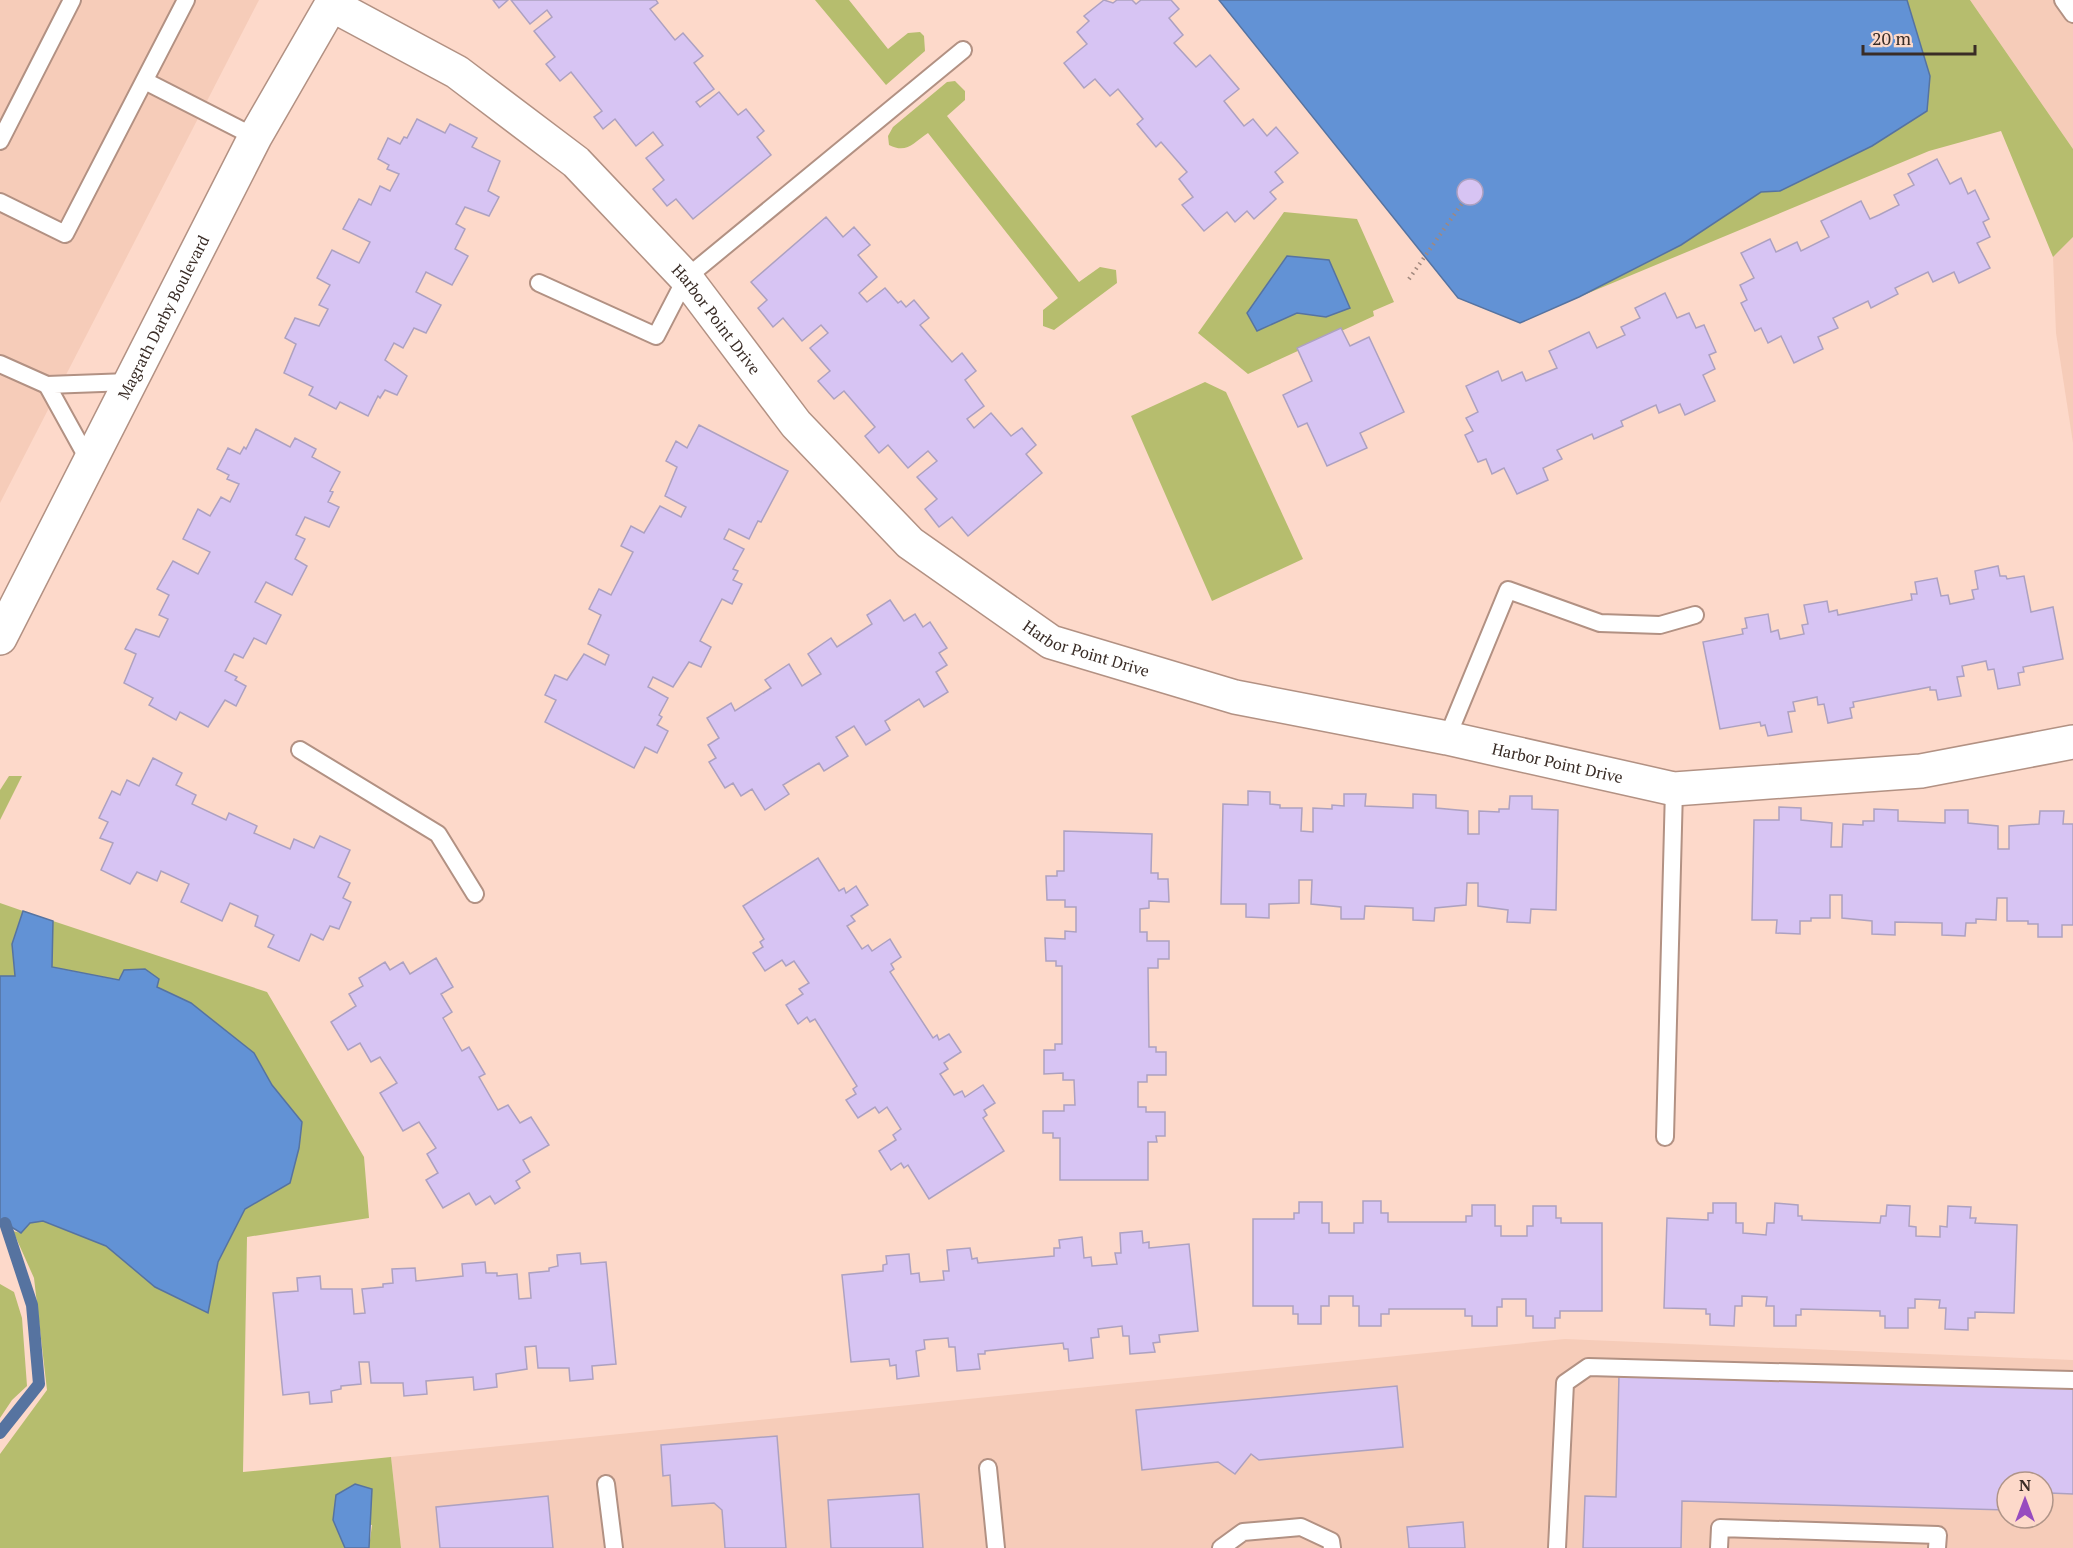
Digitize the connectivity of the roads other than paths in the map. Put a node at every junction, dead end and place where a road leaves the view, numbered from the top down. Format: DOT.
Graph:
graph roads {
  1 [pos="72,0"];
  2 [pos="186,0"];
  3 [pos="2062,0"];
  4 [pos="333,3"];
  5 [pos="2073,14"];
  6 [pos="963,50"];
  7 [pos="145,81"];
  8 [pos="255,137"];
  9 [pos="0,141"];
  10 [pos="0,202"];
  11 [pos="686,278"];
  12 [pos="539,283"];
  13 [pos="0,364"];
  14 [pos="129,382"];
  15 [pos="46,385"];
  16 [pos="89,461"];
  17 [pos="1695,615"];
  18 [pos="0,638"];
  19 [pos="1447,738"];
  20 [pos="2073,742"];
  21 [pos="300,750"];
  22 [pos="1674,789"];
  23 [pos="475,894"];
  24 [pos="1665,1137"];
  25 [pos="2073,1380"];
  26 [pos="988,1468"];
  27 [pos="606,1484"];
  28 [pos="614,1548"];
  29 [pos="996,1548"];
  30 [pos="1221,1548"];
  31 [pos="1332,1548"];
  32 [pos="1557,1548"];
  33 [pos="1719,1548"];
  34 [pos="1937,1548"];
  1 -- 9 [label="lane"];
  2 -- 7 [label="lane"];
  3 -- 5 [label="lane"];
  4 -- 8 [label="street, Magrath Darby Boulevard"];
  4 -- 11 [label="street, Harbor Point Drive"];
  6 -- 11 [label="lane"];
  7 -- 8 [label="lane"];
  7 -- 10 [label="lane"];
  8 -- 14 [label="street, Magrath Darby Boulevard"];
  11 -- 12 [label="lane"];
  11 -- 19 [label="street, Harbor Point Drive"];
  13 -- 15 [label="lane"];
  14 -- 15 [label="lane"];
  14 -- 16 [label="street, Magrath Darby Boulevard"];
  15 -- 16 [label="lane"];
  16 -- 18 [label="street, Magrath Darby Boulevard"];
  17 -- 19 [label="lane"];
  19 -- 22 [label="street, Harbor Point Drive"];
  20 -- 22 [label="street, Harbor Point Drive"];
  21 -- 23 [label="lane"];
  22 -- 24 [label="lane"];
  25 -- 32 [label="lane"];
  26 -- 29 [label="lane"];
  27 -- 28 [label="lane"];
  30 -- 31 [label="lane"];
  33 -- 34 [label="lane"];
}
